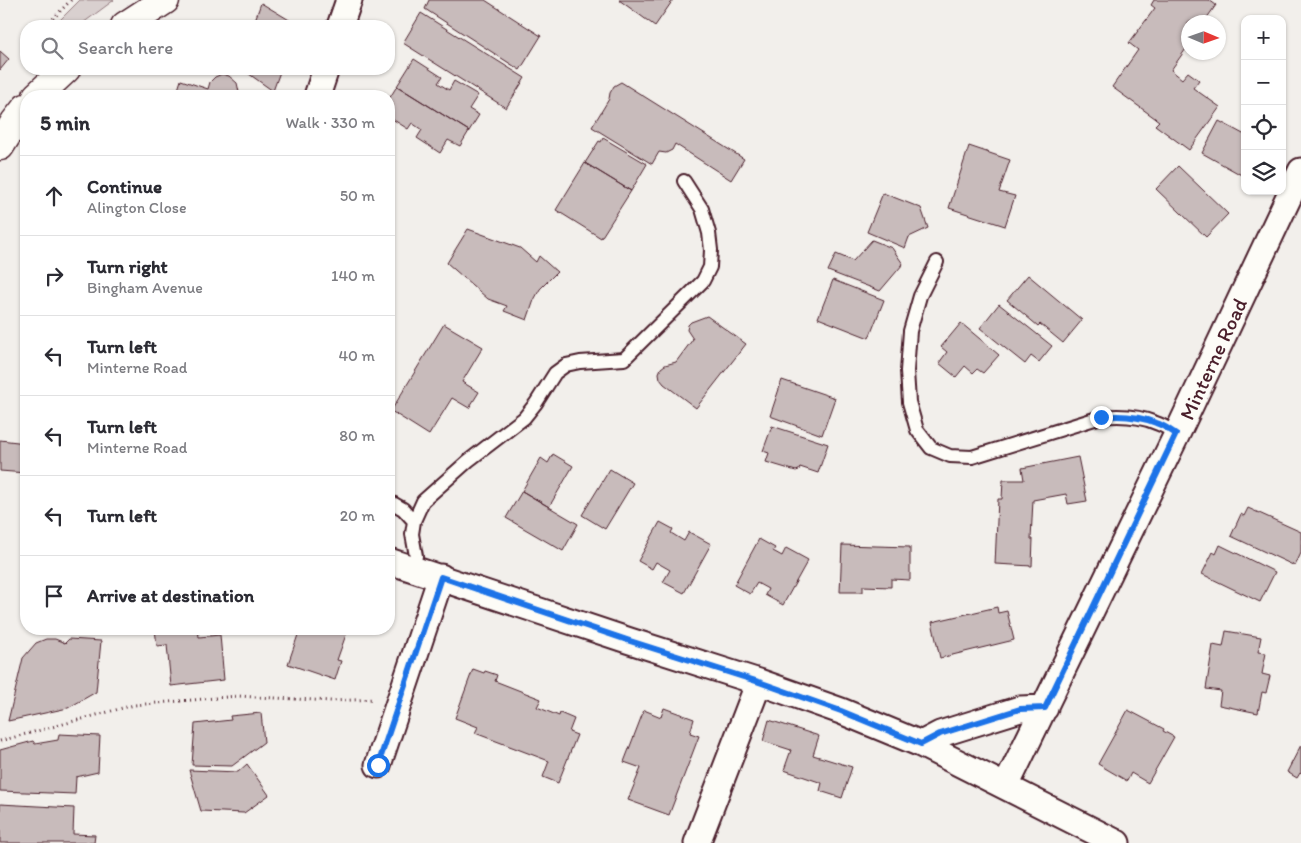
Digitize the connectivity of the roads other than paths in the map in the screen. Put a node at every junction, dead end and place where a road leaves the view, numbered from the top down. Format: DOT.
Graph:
graph roads {
  1 [pos="165,0"];
  2 [pos="349,0"];
  3 [pos="134,20"];
  4 [pos="342,20"];
  5 [pos="60,75"];
  6 [pos="324,75"];
  7 [pos="43,90"];
  8 [pos="320,90"];
  9 [pos="20,115"];
  10 [pos="0,146"];
  11 [pos="1301,171"];
  12 [pos="684,181"];
  13 [pos="937,262"];
  14 [pos="1176,434"];
  15 [pos="395,504"];
  16 [pos="414,521"];
  17 [pos="395,563"];
  18 [pos="413,569"];
  19 [pos="441,577"];
  20 [pos="759,682"];
  21 [pos="1045,708"];
  22 [pos="921,744"];
  23 [pos="378,765"];
  24 [pos="1006,786"];
  25 [pos="697,843"];
  26 [pos="1117,843"];
  1 -- 3 [label="main road"];
  2 -- 4 [label="street"];
  5 -- 7 [label="main road"];
  6 -- 8 [label="street"];
  9 -- 10 [label="main road"];
  11 -- 14 [label="street, Minterne Road"];
  12 -- 16 [label="lane"];
  13 -- 14 [label="lane"];
  14 -- 21 [label="street, Minterne Road"];
  15 -- 16 [label="lane"];
  16 -- 18 [label="lane"];
  17 -- 18 [label="street"];
  18 -- 19 [label="street"];
  19 -- 20 [label="street"];
  19 -- 23 [label="street"];
  20 -- 22 [label="street"];
  20 -- 25 [label="street"];
  21 -- 22 [label="street"];
  21 -- 24 [label="street, Minterne Road"];
  22 -- 24 [label="street"];
  24 -- 26 [label="street"];
}
